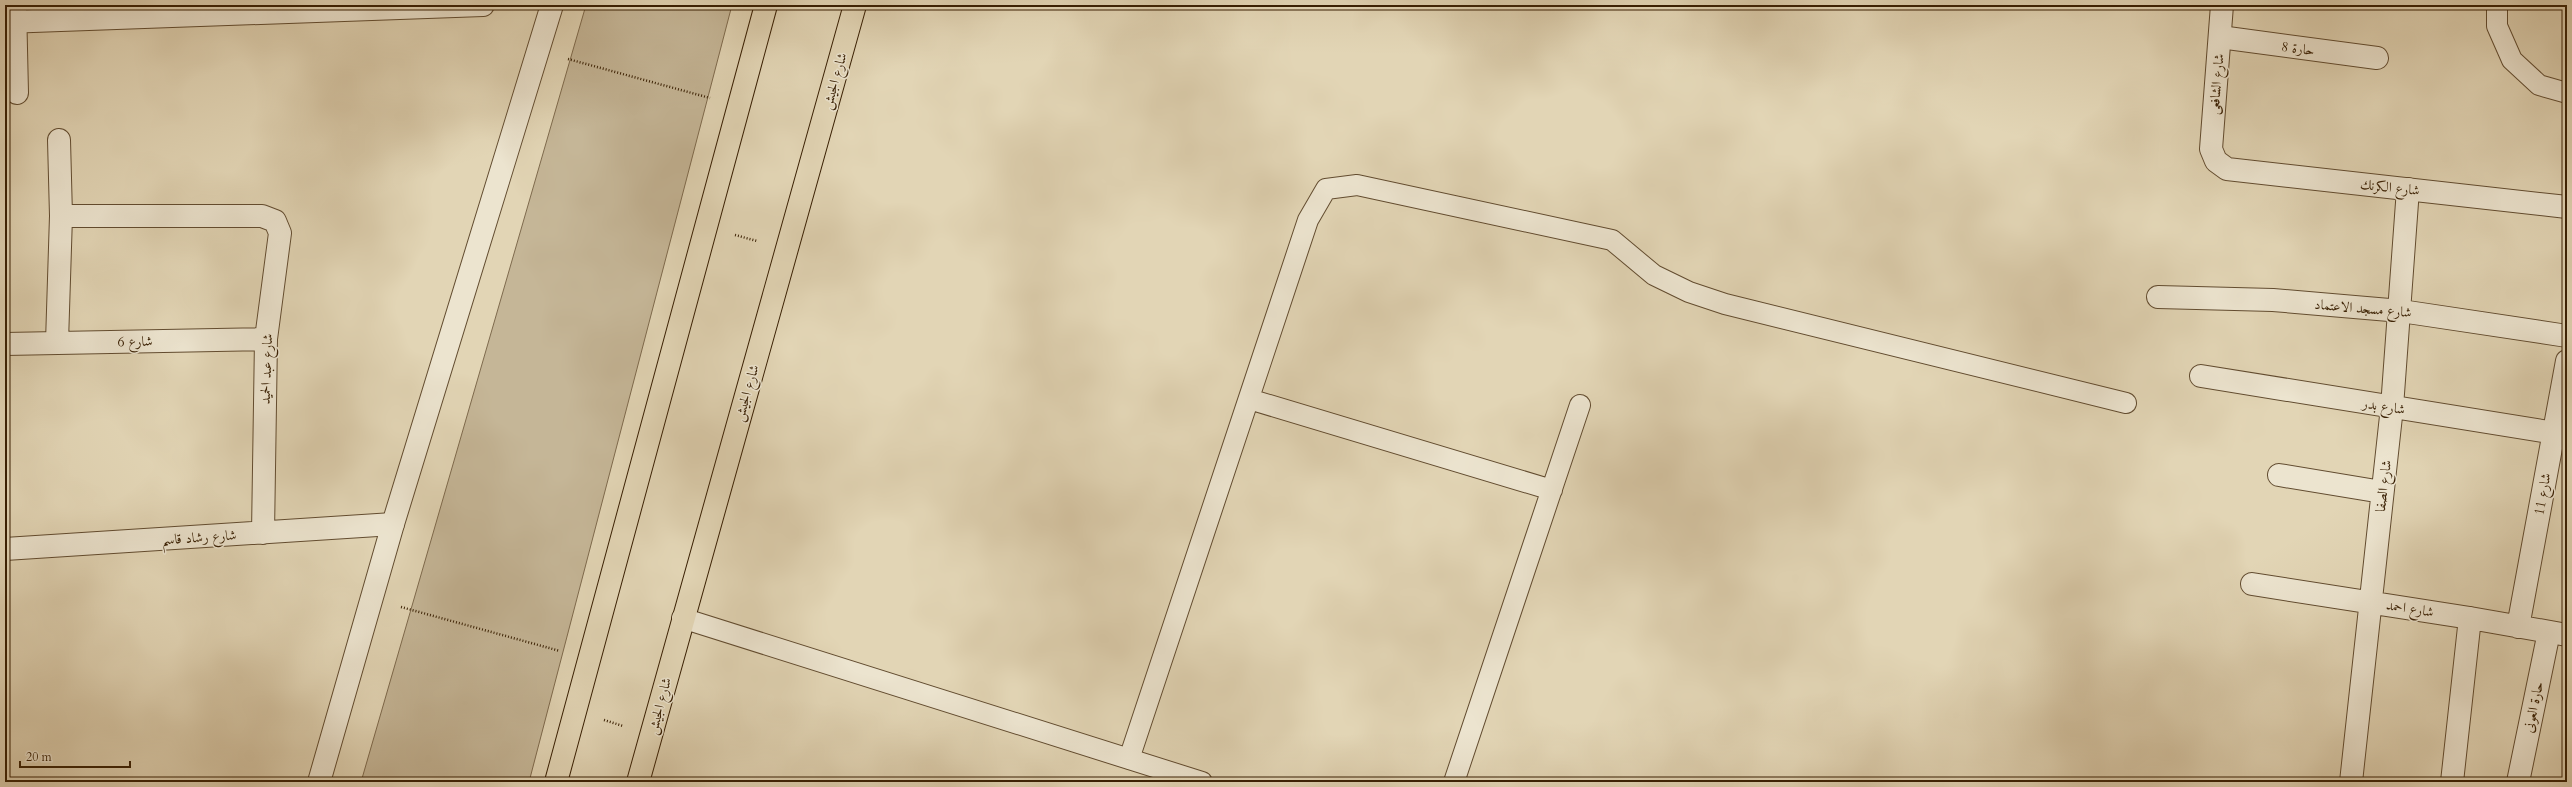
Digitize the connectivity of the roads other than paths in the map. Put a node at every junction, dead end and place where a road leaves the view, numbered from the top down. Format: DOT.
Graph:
graph roads {
  1 [pos="483,5"];
  2 [pos="552,5"];
  3 [pos="766,5"];
  4 [pos="855,5"];
  5 [pos="2222,5"];
  6 [pos="2497,5"];
  7 [pos="394,7"];
  8 [pos="226,10"];
  9 [pos="12,16"];
  10 [pos="2220,37"];
  11 [pos="2377,58"];
  12 [pos="17,93"];
  13 [pos="2567,93"];
  14 [pos="59,140"];
  15 [pos="2216,161"];
  16 [pos="2408,189"];
  17 [pos="2567,207"];
  18 [pos="61,216"];
  19 [pos="2158,297"];
  20 [pos="2401,311"];
  21 [pos="2567,336"];
  22 [pos="266,338"];
  23 [pos="57,342"];
  24 [pos="5,344"];
  25 [pos="2567,361"];
  26 [pos="2200,376"];
  27 [pos="1249,399"];
  28 [pos="2126,403"];
  29 [pos="1580,405"];
  30 [pos="2392,407"];
  31 [pos="2560,434"];
  32 [pos="2279,476"];
  33 [pos="1552,490"];
  34 [pos="2382,492"];
  35 [pos="393,524"];
  36 [pos="263,533"];
  37 [pos="5,549"];
  38 [pos="2252,584"];
  39 [pos="2370,602"];
  40 [pos="682,618"];
  41 [pos="2470,618"];
  42 [pos="2518,627"];
  43 [pos="2558,634"];
  44 [pos="1129,759"];
  45 [pos="320,782"];
  46 [pos="556,782"];
  47 [pos="638,782"];
  48 [pos="1202,782"];
  49 [pos="1454,782"];
  50 [pos="2352,782"];
  51 [pos="2452,782"];
  52 [pos="2518,782"];
  1 -- 7 [label="street"];
  2 -- 35 [label="street"];
  3 -- 46 [label="main road"];
  4 -- 40 [label="main road, شارع الجيش"];
  5 -- 10 [label="street, شارع الشافعى"];
  6 -- 13 [label="lane"];
  7 -- 8 [label="street"];
  8 -- 9 [label="street"];
  9 -- 12 [label="street"];
  10 -- 11 [label="street, حارة 8"];
  10 -- 15 [label="street, شارع الشافعى"];
  14 -- 18 [label="street"];
  15 -- 16 [label="street, شارع الكرنك"];
  16 -- 17 [label="street, شارع الكرنك"];
  16 -- 20 [label="street, شارع الصفا"];
  18 -- 22 [label="street, شارع عبد الحميد"];
  18 -- 23 [label="street"];
  19 -- 20 [label="street, شارع مسجد الاعتماد"];
  20 -- 21 [label="street, شارع مسجد الاعتماد"];
  20 -- 30 [label="street, شارع الصفا"];
  22 -- 23 [label="street, شارع 6"];
  22 -- 36 [label="street, شارع عبد الحميد"];
  23 -- 24 [label="street, شارع 6"];
  25 -- 31 [label="street, شارع 11"];
  26 -- 30 [label="street, شارع بدر"];
  27 -- 28 [label="lane"];
  27 -- 33 [label="lane"];
  27 -- 44 [label="lane"];
  29 -- 33 [label="lane"];
  30 -- 31 [label="street, شارع بدر"];
  30 -- 34 [label="street, شارع الصفا"];
  31 -- 42 [label="street, شارع 11"];
  32 -- 34 [label="street"];
  33 -- 49 [label="lane"];
  34 -- 39 [label="street, شارع الصفا"];
  35 -- 36 [label="street, شارع رشاد قاسم"];
  35 -- 45 [label="street"];
  36 -- 37 [label="street, شارع رشاد قاسم"];
  38 -- 39 [label="street, شارع احمد"];
  39 -- 41 [label="street, شارع احمد"];
  39 -- 50 [label="street, شارع الصفا"];
  40 -- 44 [label="lane"];
  40 -- 47 [label="main road, شارع الجيش"];
  41 -- 42 [label="street, شارع احمد"];
  41 -- 51 [label="street"];
  42 -- 43 [label="street, شارع احمد"];
  43 -- 52 [label="street, حارة العونى"];
  44 -- 48 [label="lane"];
}
